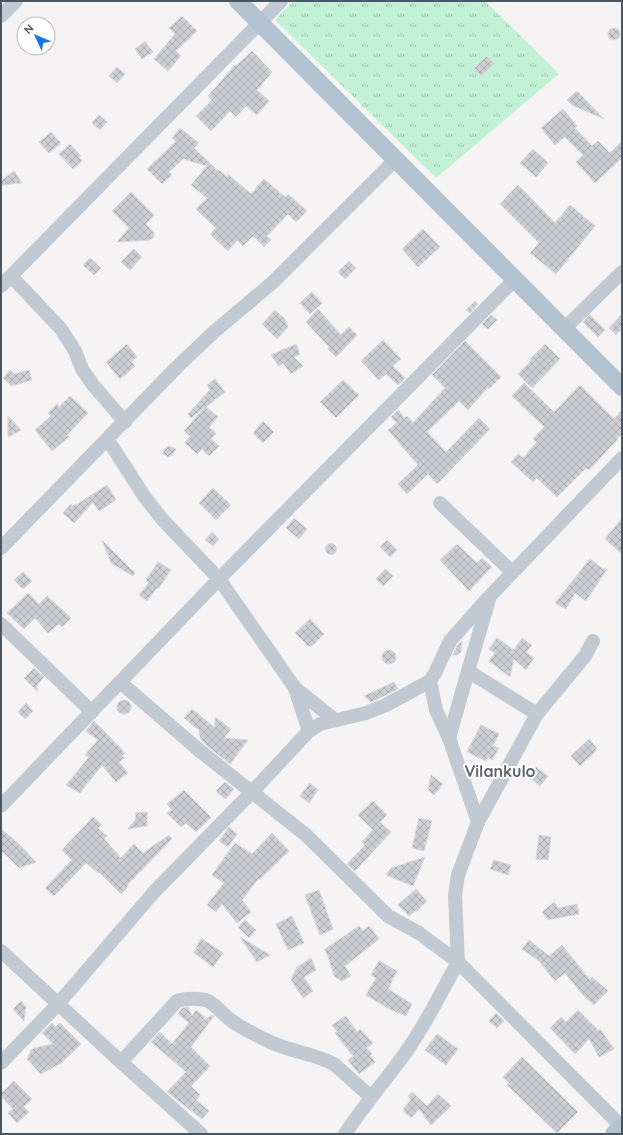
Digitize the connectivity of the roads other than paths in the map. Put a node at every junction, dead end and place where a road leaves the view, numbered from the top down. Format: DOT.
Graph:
graph roads {
  1 [pos="16,1"];
  2 [pos="238,1"];
  3 [pos="281,1"];
  4 [pos="1,16"];
  5 [pos="260,23"];
  6 [pos="396,159"];
  7 [pos="622,272"];
  8 [pos="514,280"];
  9 [pos="6,281"];
  10 [pos="564,329"];
  11 [pos="622,387"];
  12 [pos="124,422"];
  13 [pos="108,440"];
  14 [pos="622,458"];
  15 [pos="440,503"];
  16 [pos="1,548"];
  17 [pos="512,572"];
  18 [pos="218,579"];
  19 [pos="490,596"];
  20 [pos="1,624"];
  21 [pos="593,641"];
  22 [pos="468,671"];
  23 [pos="430,681"];
  24 [pos="120,682"];
  25 [pos="295,688"];
  26 [pos="92,712"];
  27 [pos="537,714"];
  28 [pos="335,720"];
  29 [pos="309,731"];
  30 [pos="449,738"];
  31 [pos="251,793"];
  32 [pos="1,806"];
  33 [pos="478,822"];
  34 [pos="1,951"];
  35 [pos="458,962"];
  36 [pos="58,1004"];
  37 [pos="120,1062"];
  38 [pos="1,1063"];
  39 [pos="371,1097"];
  40 [pos="622,1127"];
  41 [pos="201,1134"];
  42 [pos="345,1134"];
  43 [pos="614,1134"];
  1 -- 4 [label="street"];
  2 -- 5 [label="main road"];
  3 -- 5 [label="street"];
  5 -- 6 [label="main road"];
  5 -- 9 [label="street"];
  6 -- 8 [label="main road"];
  6 -- 12 [label="street"];
  7 -- 10 [label="street"];
  8 -- 10 [label="main road"];
  8 -- 18 [label="street"];
  9 -- 12 [label="street"];
  10 -- 11 [label="main road"];
  12 -- 13 [label="street"];
  13 -- 16 [label="street"];
  13 -- 18 [label="street"];
  14 -- 17 [label="street"];
  15 -- 17 [label="street"];
  17 -- 19 [label="street"];
  18 -- 24 [label="street"];
  18 -- 25 [label="street"];
  19 -- 22 [label="street"];
  19 -- 23 [label="street"];
  20 -- 26 [label="street"];
  21 -- 27 [label="street"];
  22 -- 27 [label="street"];
  22 -- 30 [label="street"];
  23 -- 28 [label="street"];
  23 -- 30 [label="street"];
  24 -- 26 [label="street"];
  24 -- 31 [label="street"];
  25 -- 28 [label="street"];
  25 -- 29 [label="street"];
  26 -- 32 [label="street"];
  27 -- 33 [label="street"];
  28 -- 29 [label="street"];
  29 -- 31 [label="street"];
  30 -- 33 [label="street"];
  31 -- 35 [label="street"];
  31 -- 36 [label="street"];
  33 -- 35 [label="street"];
  34 -- 36 [label="street"];
  35 -- 39 [label="street"];
  35 -- 40 [label="street"];
  36 -- 37 [label="street"];
  36 -- 38 [label="street"];
  37 -- 39 [label="street"];
  37 -- 41 [label="street"];
  39 -- 42 [label="street"];
  40 -- 43 [label="main road"];
}
